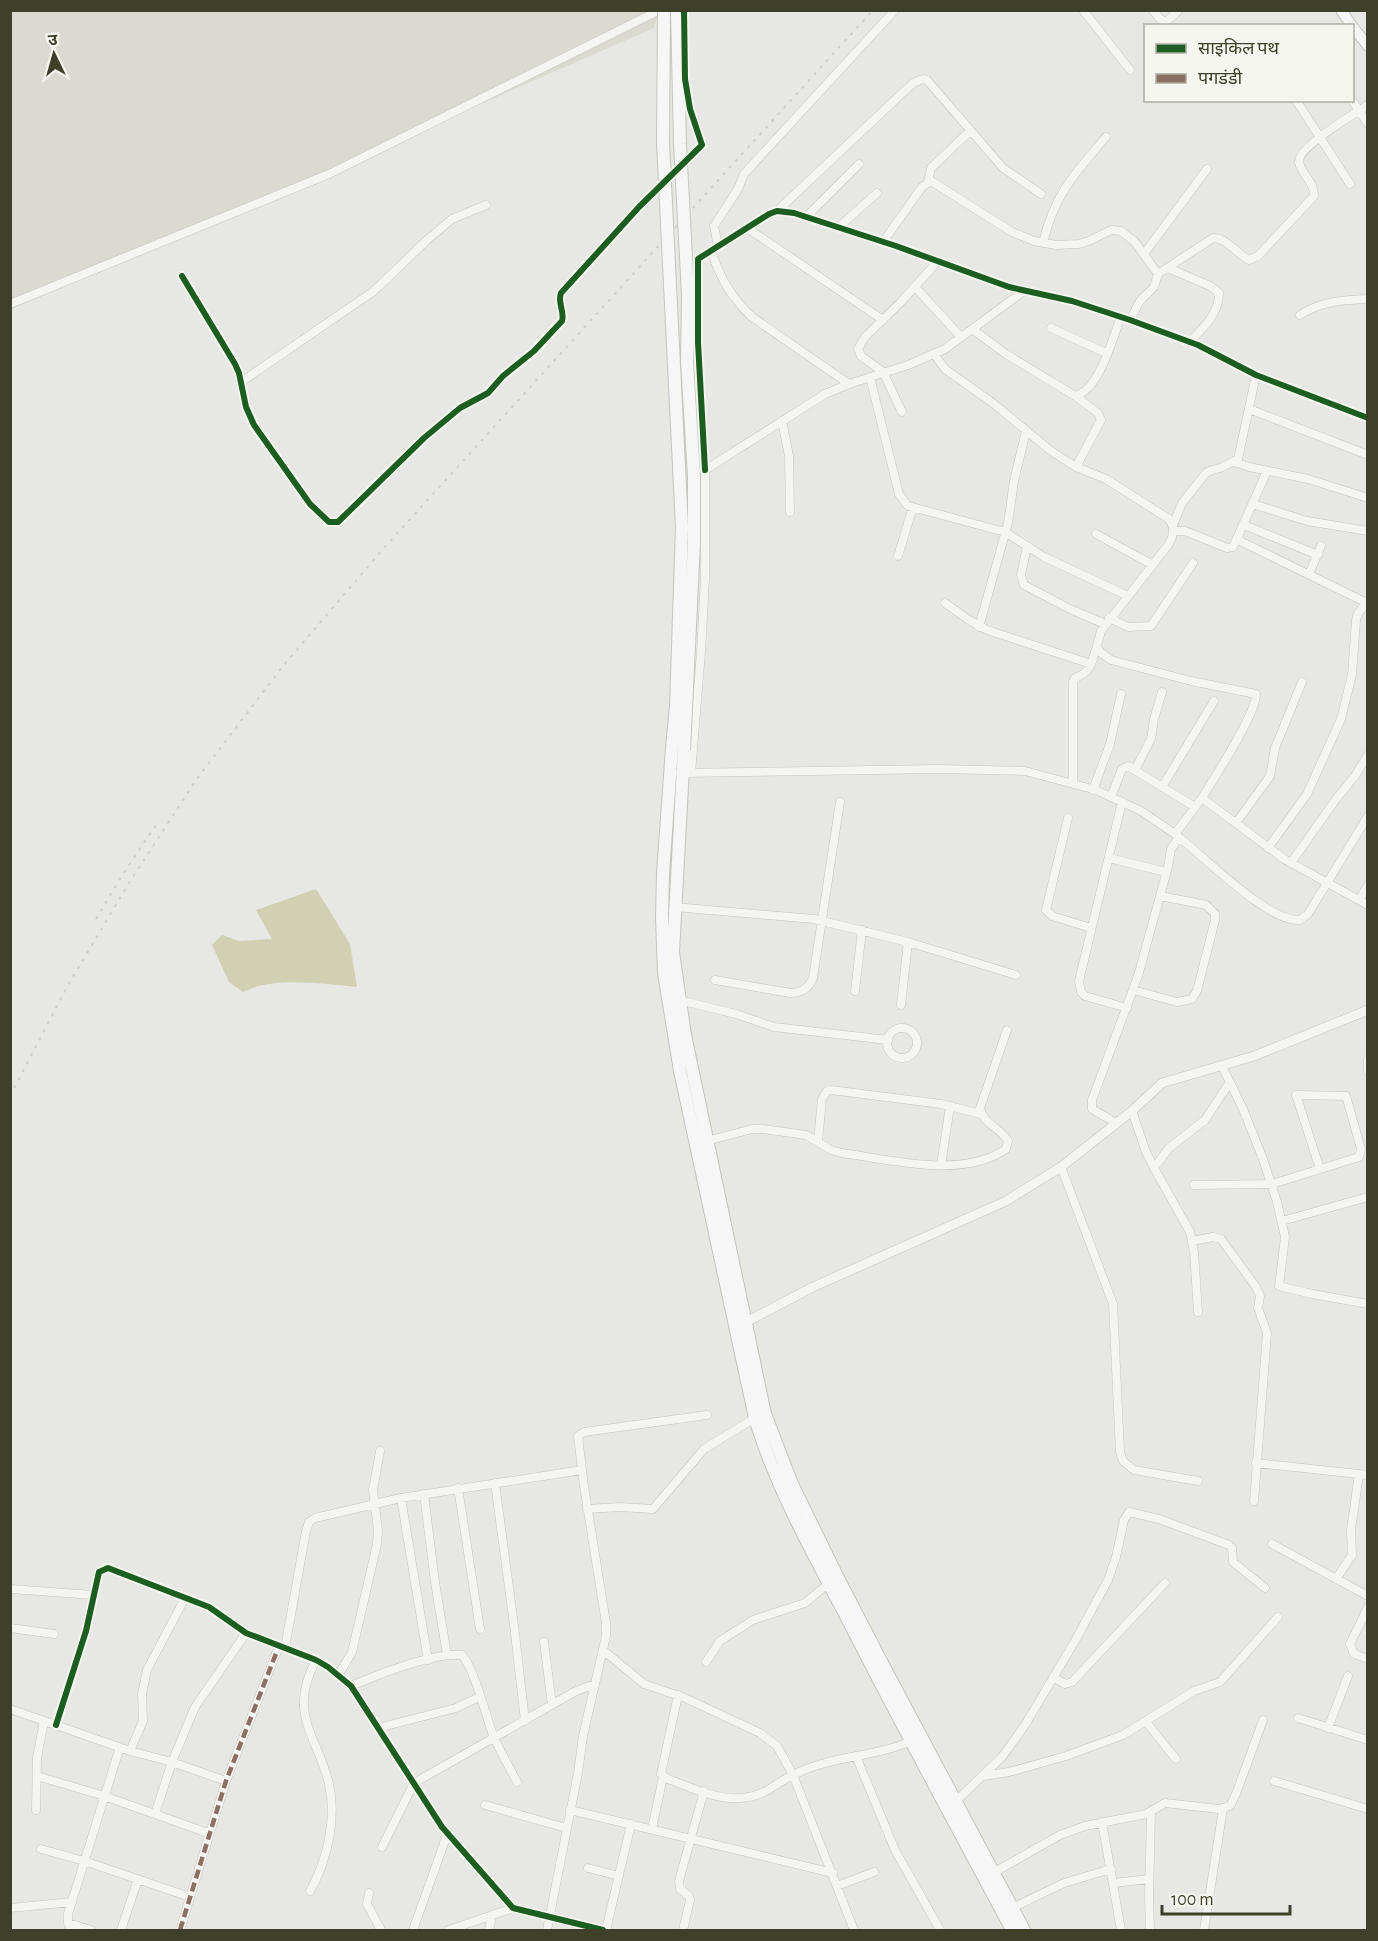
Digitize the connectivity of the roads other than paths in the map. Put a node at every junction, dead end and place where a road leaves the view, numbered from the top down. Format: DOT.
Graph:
graph roads {
  1 [pos="677,10"];
  2 [pos="684,10"];
  3 [pos="896,10"];
  4 [pos="1083,10"];
  5 [pos="1153,10"];
  6 [pos="1179,10"];
  7 [pos="1341,10"];
  8 [pos="659,11"];
  9 [pos="1351,24"];
  10 [pos="1354,28"];
  11 [pos="1368,45"];
  12 [pos="1130,70"];
  13 [pos="1297,102"];
  14 [pos="1353,102"];
  15 [pos="1368,105"];
  16 [pos="1359,110"];
  17 [pos="1368,124"];
  18 [pos="970,131"];
  19 [pos="1106,136"];
  20 [pos="1320,138"];
  21 [pos="859,164"];
  22 [pos="1207,169"];
  23 [pos="928,182"];
  24 [pos="1350,184"];
  25 [pos="877,193"];
  26 [pos="1041,194"];
  27 [pos="486,205"];
  28 [pos="777,211"];
  29 [pos="806,217"];
  30 [pos="747,228"];
  31 [pos="839,228"];
  32 [pos="883,242"];
  33 [pos="1043,243"];
  34 [pos="715,248"];
  35 [pos="1144,254"];
  36 [pos="938,261"];
  37 [pos="1168,268"];
  38 [pos="1158,274"];
  39 [pos="182,276"];
  40 [pos="915,286"];
  41 [pos="1024,291"];
  42 [pos="1368,299"];
  43 [pos="10,304"];
  44 [pos="1300,315"];
  45 [pos="1125,318"];
  46 [pos="883,320"];
  47 [pos="1051,327"];
  48 [pos="972,329"];
  49 [pos="961,337"];
  50 [pos="1191,342"];
  51 [pos="1106,353"];
  52 [pos="934,354"];
  53 [pos="883,372"];
  54 [pos="1256,375"];
  55 [pos="870,377"];
  56 [pos="241,382"];
  57 [pos="849,384"];
  58 [pos="1075,396"];
  59 [pos="1249,409"];
  60 [pos="902,412"];
  61 [pos="1368,418"];
  62 [pos="782,422"];
  63 [pos="1026,431"];
  64 [pos="1368,455"];
  65 [pos="1234,462"];
  66 [pos="1076,467"];
  67 [pos="705,470"];
  68 [pos="1267,471"];
  69 [pos="1368,498"];
  70 [pos="1253,504"];
  71 [pos="913,507"];
  72 [pos="790,512"];
  73 [pos="1244,525"];
  74 [pos="1173,528"];
  75 [pos="1368,531"];
  76 [pos="1005,532"];
  77 [pos="1096,534"];
  78 [pos="1238,540"];
  79 [pos="1027,546"];
  80 [pos="1321,546"];
  81 [pos="1318,555"];
  82 [pos="898,556"];
  83 [pos="1194,563"];
  84 [pos="1153,565"];
  85 [pos="1309,574"];
  86 [pos="1128,596"];
  87 [pos="945,603"];
  88 [pos="1367,603"];
  89 [pos="1107,621"];
  90 [pos="979,627"];
  91 [pos="1097,646"];
  92 [pos="1091,664"];
  93 [pos="1302,682"];
  94 [pos="1162,692"];
  95 [pos="1121,694"];
  96 [pos="1214,701"];
  97 [pos="678,749"];
  98 [pos="1368,755"];
  99 [pos="1136,770"];
  100 [pos="681,773"];
  101 [pos="1073,783"];
  102 [pos="1162,787"];
  103 [pos="1093,790"];
  104 [pos="1111,797"];
  105 [pos="1202,798"];
  106 [pos="840,802"];
  107 [pos="1122,802"];
  108 [pos="1195,807"];
  109 [pos="1368,816"];
  110 [pos="1068,818"];
  111 [pos="1236,823"];
  112 [pos="1177,835"];
  113 [pos="1268,848"];
  114 [pos="1109,858"];
  115 [pos="1291,863"];
  116 [pos="1166,872"];
  117 [pos="1328,883"];
  118 [pos="1368,885"];
  119 [pos="1160,896"];
  120 [pos="1359,900"];
  121 [pos="1368,905"];
  122 [pos="675,907"];
  123 [pos="822,921"];
  124 [pos="1091,928"];
  125 [pos="862,930"];
  126 [pos="908,942"];
  127 [pos="1016,975"];
  128 [pos="715,980"];
  129 [pos="1133,990"];
  130 [pos="855,991"];
  131 [pos="679,1000"];
  132 [pos="901,1005"];
  133 [pos="1127,1008"];
  134 [pos="1368,1010"];
  135 [pos="1007,1030"];
  136 [pos="888,1040"];
  137 [pos="1368,1059"];
  138 [pos="1222,1066"];
  139 [pos="1368,1071"];
  140 [pos="1230,1082"];
  141 [pos="950,1106"];
  142 [pos="1132,1111"];
  143 [pos="981,1114"];
  144 [pos="1116,1124"];
  145 [pos="707,1141"];
  146 [pos="818,1141"];
  147 [pos="940,1165"];
  148 [pos="1061,1167"];
  149 [pos="1154,1168"];
  150 [pos="1320,1169"];
  151 [pos="710,1181"];
  152 [pos="1272,1184"];
  153 [pos="1194,1185"];
  154 [pos="1368,1197"];
  155 [pos="1282,1221"];
  156 [pos="1192,1241"];
  157 [pos="1368,1304"];
  158 [pos="1198,1312"];
  159 [pos="746,1322"];
  160 [pos="708,1415"];
  161 [pos="755,1418"];
  162 [pos="380,1451"];
  163 [pos="1256,1463"];
  164 [pos="582,1470"];
  165 [pos="1363,1474"];
  166 [pos="1198,1481"];
  167 [pos="495,1483"];
  168 [pos="458,1488"];
  169 [pos="424,1494"];
  170 [pos="401,1498"];
  171 [pos="1254,1501"];
  172 [pos="374,1504"];
  173 [pos="587,1509"];
  174 [pos="1272,1544"];
  175 [pos="1336,1579"];
  176 [pos="829,1583"];
  177 [pos="1165,1583"];
  178 [pos="1265,1588"];
  179 [pos="10,1589"];
  180 [pos="94,1595"];
  181 [pos="1368,1596"];
  182 [pos="185,1598"];
  183 [pos="1368,1607"];
  184 [pos="1278,1617"];
  185 [pos="10,1628"];
  186 [pos="480,1629"];
  187 [pos="246,1633"];
  188 [pos="54,1634"];
  189 [pos="544,1642"];
  190 [pos="282,1647"];
  191 [pos="603,1650"];
  192 [pos="447,1655"];
  193 [pos="1368,1659"];
  194 [pos="316,1660"];
  195 [pos="428,1660"];
  196 [pos="706,1662"];
  197 [pos="339,1674"];
  198 [pos="1348,1676"];
  199 [pos="1053,1677"];
  200 [pos="595,1684"];
  201 [pos="351,1686"];
  202 [pos="678,1695"];
  203 [pos="479,1697"];
  204 [pos="552,1705"];
  205 [pos="10,1709"];
  206 [pos="1298,1718"];
  207 [pos="44,1720"];
  208 [pos="525,1720"];
  209 [pos="1263,1720"];
  210 [pos="1146,1722"];
  211 [pos="56,1725"];
  212 [pos="378,1728"];
  213 [pos="1328,1728"];
  214 [pos="495,1738"];
  215 [pos="915,1739"];
  216 [pos="1368,1740"];
  217 [pos="120,1747"];
  218 [pos="130,1750"];
  219 [pos="856,1756"];
  220 [pos="1176,1759"];
  221 [pos="172,1762"];
  222 [pos="793,1775"];
  223 [pos="37,1776"];
  224 [pos="983,1776"];
  225 [pos="663,1777"];
  226 [pos="225,1781"];
  227 [pos="1274,1781"];
  228 [pos="517,1782"];
  229 [pos="414,1783"];
  230 [pos="704,1791"];
  231 [pos="104,1796"];
  232 [pos="956,1801"];
  233 [pos="484,1805"];
  234 [pos="1223,1809"];
  235 [pos="1368,1809"];
  236 [pos="36,1810"];
  237 [pos="570,1810"];
  238 [pos="1151,1812"];
  239 [pos="155,1814"];
  240 [pos="1102,1822"];
  241 [pos="631,1824"];
  242 [pos="567,1828"];
  243 [pos="652,1829"];
  244 [pos="208,1833"];
  245 [pos="447,1835"];
  246 [pos="690,1839"];
  247 [pos="382,1847"];
  248 [pos="41,1849"];
  249 [pos="84,1861"];
  250 [pos="588,1868"];
  251 [pos="1111,1869"];
  252 [pos="874,1872"];
  253 [pos="832,1873"];
  254 [pos="993,1873"];
  255 [pos="619,1876"];
  256 [pos="138,1879"];
  257 [pos="1149,1879"];
  258 [pos="1114,1882"];
  259 [pos="837,1886"];
  260 [pos="310,1891"];
  261 [pos="369,1893"];
  262 [pos="190,1896"];
  263 [pos="72,1902"];
  264 [pos="10,1908"];
  265 [pos="513,1908"];
  266 [pos="1012,1908"];
  267 [pos="492,1916"];
  268 [pos="549,1917"];
  269 [pos="69,1927"];
  270 [pos="91,1930"];
  271 [pos="121,1930"];
  272 [pos="180,1930"];
  273 [pos="381,1930"];
  274 [pos="413,1930"];
  275 [pos="449,1930"];
  276 [pos="489,1930"];
  277 [pos="547,1930"];
  278 [pos="605,1930"];
  279 [pos="683,1930"];
  280 [pos="854,1930"];
  281 [pos="940,1930"];
  282 [pos="1012,1930"];
  283 [pos="1024,1930"];
  284 [pos="1121,1930"];
  285 [pos="1150,1930"];
  286 [pos="1204,1930"];
  1 -- 97 [label="main road, bridge"];
  2 -- 56 [label="street"];
  3 -- 34 [label="street"];
  4 -- 12 [label="street"];
  5 -- 6 [label="street"];
  7 -- 9 [label="main road"];
  8 -- 43 [label="street"];
  8 -- 97 [label="main road, bridge"];
  10 -- 11 [label="main road"];
  13 -- 20 [label="street"];
  14 -- 16 [label="street"];
  15 -- 16 [label="street"];
  16 -- 17 [label="street"];
  16 -- 20 [label="street"];
  18 -- 23 [label="street"];
  18 -- 26 [label="street"];
  18 -- 28 [label="street"];
  19 -- 33 [label="street"];
  20 -- 24 [label="street"];
  20 -- 37 [label="street"];
  21 -- 29 [label="street"];
  22 -- 35 [label="street"];
  23 -- 32 [label="street"];
  23 -- 33 [label="street"];
  25 -- 31 [label="street"];
  27 -- 56 [label="street"];
  28 -- 29 [label="street"];
  28 -- 30 [label="street"];
  29 -- 31 [label="street"];
  30 -- 34 [label="street"];
  30 -- 46 [label="street"];
  31 -- 32 [label="street"];
  32 -- 36 [label="street"];
  33 -- 35 [label="street"];
  34 -- 57 [label="street"];
  34 -- 67 [label="street"];
  35 -- 38 [label="street"];
  36 -- 40 [label="street"];
  36 -- 41 [label="street"];
  37 -- 38 [label="street"];
  37 -- 50 [label="street"];
  38 -- 45 [label="street"];
  39 -- 56 [label="street"];
  40 -- 46 [label="street"];
  40 -- 49 [label="street"];
  41 -- 45 [label="street"];
  41 -- 48 [label="street"];
  42 -- 44 [label="street"];
  45 -- 50 [label="street"];
  45 -- 51 [label="street"];
  46 -- 53 [label="street"];
  47 -- 51 [label="street"];
  48 -- 49 [label="street"];
  48 -- 58 [label="street"];
  49 -- 52 [label="street"];
  50 -- 54 [label="street"];
  51 -- 58 [label="street"];
  52 -- 53 [label="street"];
  52 -- 63 [label="street"];
  53 -- 55 [label="street"];
  53 -- 60 [label="street"];
  54 -- 59 [label="street"];
  54 -- 61 [label="street"];
  55 -- 57 [label="street"];
  55 -- 71 [label="street"];
  57 -- 62 [label="street"];
  58 -- 66 [label="street"];
  59 -- 64 [label="street"];
  59 -- 65 [label="street"];
  62 -- 67 [label="street"];
  62 -- 72 [label="street"];
  63 -- 66 [label="street"];
  63 -- 76 [label="street"];
  65 -- 68 [label="street"];
  65 -- 74 [label="street"];
  66 -- 74 [label="street"];
  67 -- 100 [label="street"];
  68 -- 69 [label="street"];
  68 -- 70 [label="street"];
  70 -- 73 [label="street"];
  70 -- 75 [label="street"];
  71 -- 76 [label="street"];
  71 -- 82 [label="street"];
  73 -- 78 [label="street"];
  73 -- 81 [label="street"];
  74 -- 78 [label="street"];
  74 -- 84 [label="street"];
  76 -- 79 [label="street"];
  76 -- 90 [label="street"];
  77 -- 84 [label="street"];
  78 -- 85 [label="street"];
  79 -- 86 [label="street"];
  79 -- 89 [label="street"];
  80 -- 81 [label="street"];
  81 -- 85 [label="street"];
  83 -- 89 [label="street"];
  84 -- 86 [label="street"];
  85 -- 88 [label="street"];
  86 -- 89 [label="street"];
  87 -- 90 [label="street"];
  88 -- 113 [label="street"];
  89 -- 91 [label="street"];
  90 -- 92 [label="street"];
  91 -- 92 [label="street"];
  91 -- 105 [label="street"];
  92 -- 101 [label="street"];
  93 -- 111 [label="street"];
  94 -- 99 [label="street"];
  95 -- 103 [label="street"];
  96 -- 102 [label="street"];
  97 -- 100 [label="main road"];
  98 -- 115 [label="street"];
  99 -- 102 [label="street"];
  99 -- 104 [label="street"];
  100 -- 101 [label="street"];
  100 -- 122 [label="main road"];
  100 -- 151 [label="main road"];
  101 -- 103 [label="street"];
  102 -- 108 [label="street"];
  103 -- 104 [label="street"];
  104 -- 107 [label="street"];
  105 -- 108 [label="street"];
  105 -- 111 [label="street"];
  106 -- 123 [label="street"];
  107 -- 112 [label="street"];
  107 -- 114 [label="street"];
  108 -- 112 [label="street"];
  109 -- 117 [label="street"];
  110 -- 124 [label="street"];
  111 -- 113 [label="street"];
  112 -- 116 [label="street"];
  112 -- 117 [label="street"];
  113 -- 115 [label="street"];
  114 -- 116 [label="street"];
  114 -- 124 [label="street"];
  115 -- 117 [label="street"];
  116 -- 119 [label="street"];
  117 -- 120 [label="street"];
  118 -- 120 [label="street"];
  119 -- 129 [label="street"];
  119 -- 129 [label="street"];
  120 -- 121 [label="street"];
  122 -- 123 [label="street"];
  122 -- 131 [label="main road"];
  123 -- 125 [label="street"];
  123 -- 128 [label="street"];
  124 -- 133 [label="street"];
  125 -- 126 [label="street"];
  125 -- 130 [label="street"];
  126 -- 127 [label="street"];
  126 -- 132 [label="street"];
  129 -- 133 [label="street"];
  131 -- 136 [label="street"];
  131 -- 145 [label="main road"];
  133 -- 144 [label="street"];
  134 -- 138 [label="street"];
  135 -- 143 [label="street"];
  137 -- 139 [label="street"];
  138 -- 140 [label="street"];
  138 -- 142 [label="street"];
  140 -- 149 [label="street"];
  140 -- 152 [label="street"];
  141 -- 143 [label="street"];
  141 -- 146 [label="street"];
  141 -- 147 [label="street"];
  142 -- 144 [label="street"];
  142 -- 149 [label="street"];
  143 -- 147 [label="street"];
  144 -- 148 [label="street"];
  145 -- 146 [label="street"];
  145 -- 151 [label="main road"];
  146 -- 147 [label="street"];
  148 -- 159 [label="street"];
  148 -- 166 [label="street"];
  149 -- 156 [label="street"];
  150 -- 150 [label="street"];
  150 -- 152 [label="street"];
  151 -- 159 [label="main road"];
  151 -- 161 [label="main road"];
  152 -- 153 [label="street"];
  152 -- 155 [label="street"];
  154 -- 155 [label="street"];
  155 -- 157 [label="street"];
  156 -- 158 [label="street"];
  156 -- 163 [label="street"];
  159 -- 215 [label="main road"];
  160 -- 164 [label="street"];
  161 -- 173 [label="street"];
  161 -- 176 [label="main road"];
  162 -- 172 [label="street"];
  163 -- 165 [label="street"];
  163 -- 171 [label="street"];
  164 -- 167 [label="street"];
  164 -- 173 [label="street"];
  165 -- 175 [label="street"];
  167 -- 168 [label="street"];
  167 -- 208 [label="street"];
  168 -- 169 [label="street"];
  168 -- 186 [label="street"];
  169 -- 170 [label="street"];
  169 -- 192 [label="street"];
  170 -- 172 [label="street"];
  170 -- 195 [label="street"];
  172 -- 190 [label="street"];
  172 -- 197 [label="street"];
  173 -- 191 [label="street"];
  174 -- 175 [label="street"];
  175 -- 181 [label="street"];
  176 -- 196 [label="street"];
  176 -- 215 [label="main road"];
  177 -- 199 [label="street"];
  178 -- 199 [label="street"];
  179 -- 180 [label="street"];
  180 -- 182 [label="street"];
  180 -- 211 [label="street"];
  182 -- 187 [label="street"];
  182 -- 218 [label="street"];
  183 -- 193 [label="street"];
  184 -- 210 [label="street"];
  185 -- 188 [label="street"];
  187 -- 190 [label="street"];
  187 -- 221 [label="street"];
  189 -- 204 [label="street"];
  190 -- 194 [label="street"];
  190 -- 226 [label="street"];
  191 -- 200 [label="street"];
  191 -- 202 [label="street"];
  192 -- 195 [label="street"];
  192 -- 203 [label="street"];
  194 -- 197 [label="street"];
  194 -- 260 [label="street"];
  195 -- 201 [label="street"];
  197 -- 201 [label="street"];
  198 -- 213 [label="street"];
  199 -- 224 [label="street"];
  200 -- 204 [label="street"];
  200 -- 237 [label="street"];
  201 -- 212 [label="street"];
  202 -- 222 [label="street"];
  202 -- 225 [label="street"];
  203 -- 212 [label="street"];
  203 -- 214 [label="street"];
  204 -- 208 [label="street"];
  205 -- 207 [label="street"];
  206 -- 213 [label="street"];
  207 -- 211 [label="street"];
  207 -- 223 [label="street"];
  208 -- 214 [label="street"];
  209 -- 234 [label="street"];
  210 -- 220 [label="street"];
  210 -- 224 [label="street"];
  211 -- 217 [label="street"];
  212 -- 229 [label="street"];
  213 -- 216 [label="street"];
  214 -- 228 [label="street"];
  214 -- 229 [label="street"];
  215 -- 219 [label="street"];
  215 -- 232 [label="main road"];
  215 -- 282 [label="main road"];
  217 -- 218 [label="street"];
  217 -- 231 [label="street"];
  218 -- 221 [label="street"];
  219 -- 222 [label="street"];
  219 -- 281 [label="street"];
  221 -- 226 [label="street"];
  221 -- 239 [label="street"];
  222 -- 230 [label="street"];
  222 -- 253 [label="street"];
  223 -- 231 [label="street"];
  223 -- 236 [label="street"];
  224 -- 232 [label="street"];
  225 -- 230 [label="street"];
  225 -- 243 [label="street"];
  226 -- 244 [label="street"];
  227 -- 235 [label="street"];
  229 -- 245 [label="street"];
  229 -- 247 [label="street"];
  230 -- 246 [label="street"];
  231 -- 239 [label="street"];
  231 -- 249 [label="street"];
  232 -- 254 [label="main road"];
  233 -- 242 [label="street"];
  234 -- 238 [label="street"];
  234 -- 286 [label="street"];
  237 -- 241 [label="street"];
  237 -- 242 [label="street"];
  238 -- 240 [label="street"];
  238 -- 257 [label="street"];
  239 -- 244 [label="street"];
  240 -- 251 [label="street"];
  240 -- 254 [label="street"];
  241 -- 243 [label="street"];
  241 -- 255 [label="street"];
  242 -- 268 [label="street"];
  243 -- 246 [label="street"];
  244 -- 262 [label="street"];
  245 -- 265 [label="street"];
  245 -- 274 [label="street"];
  246 -- 253 [label="street"];
  246 -- 279 [label="street"];
  248 -- 249 [label="street"];
  249 -- 256 [label="street"];
  249 -- 263 [label="street"];
  250 -- 255 [label="street"];
  251 -- 258 [label="street"];
  251 -- 266 [label="street"];
  252 -- 259 [label="street"];
  253 -- 259 [label="street"];
  254 -- 266 [label="main road"];
  255 -- 278 [label="street"];
  256 -- 262 [label="street"];
  256 -- 271 [label="street"];
  257 -- 258 [label="street"];
  257 -- 285 [label="street"];
  258 -- 284 [label="street"];
  259 -- 280 [label="street"];
  261 -- 273 [label="street"];
  262 -- 272 [label="street"];
  263 -- 264 [label="street"];
  263 -- 269 [label="street"];
  265 -- 267 [label="street"];
  265 -- 268 [label="street"];
  266 -- 283 [label="main road"];
  267 -- 275 [label="street"];
  267 -- 276 [label="street"];
  268 -- 277 [label="street"];
  268 -- 278 [label="street"];
  269 -- 270 [label="street"];
}
